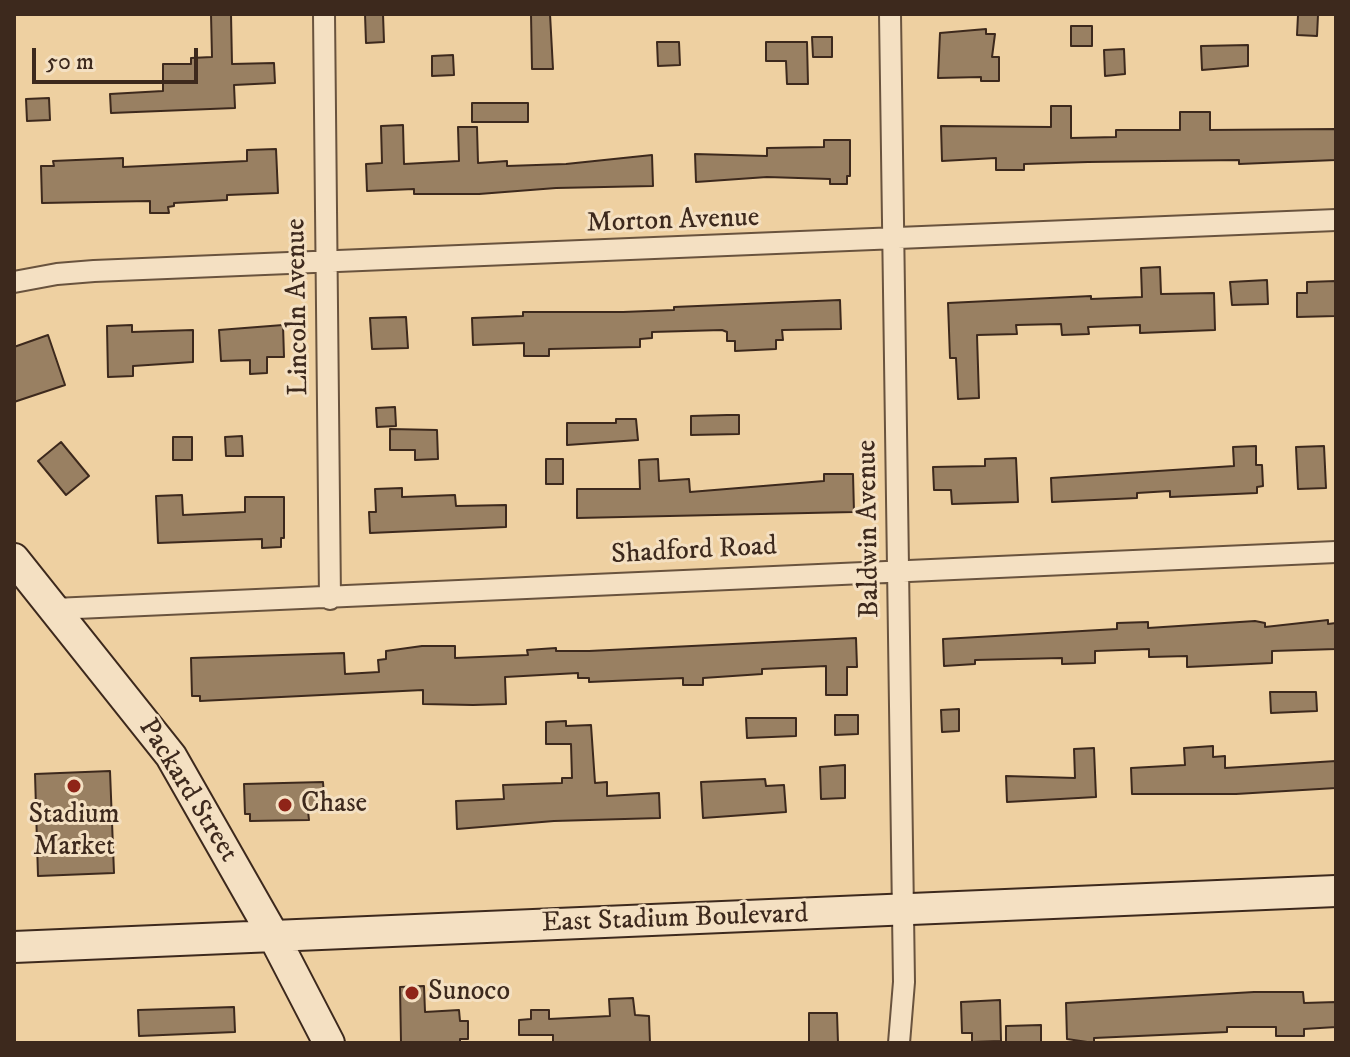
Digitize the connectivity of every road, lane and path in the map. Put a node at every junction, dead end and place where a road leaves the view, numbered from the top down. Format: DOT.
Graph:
graph roads {
  1 [pos="324,14"];
  2 [pos="890,14"];
  3 [pos="1336,220"];
  4 [pos="893,240"];
  5 [pos="327,264"];
  6 [pos="14,282"];
  7 [pos="1336,552"];
  8 [pos="14,559"];
  9 [pos="900,569"];
  10 [pos="330,599"];
  11 [pos="54,609"];
  12 [pos="1336,891"];
  13 [pos="903,910"];
  14 [pos="273,935"];
  15 [pos="14,947"];
  16 [pos="329,1043"];
  17 [pos="899,1043"];
  1 -- 5 [label="street, Lincoln Avenue"];
  2 -- 4 [label="street, Baldwin Avenue"];
  3 -- 4 [label="street, Morton Avenue"];
  4 -- 5 [label="street, Morton Avenue"];
  4 -- 9 [label="street, Baldwin Avenue"];
  5 -- 6 [label="street, Morton Avenue"];
  5 -- 10 [label="street, Lincoln Avenue"];
  7 -- 9 [label="street, Shadford Road"];
  8 -- 11 [label="main road, Packard Street"];
  9 -- 10 [label="street, Shadford Road"];
  9 -- 13 [label="street, Baldwin Avenue"];
  10 -- 11 [label="street, Shadford Road"];
  11 -- 14 [label="main road, Packard Street"];
  12 -- 13 [label="main road, East Stadium Boulevard"];
  13 -- 14 [label="main road, East Stadium Boulevard"];
  13 -- 17 [label="street, Baldwin Avenue"];
  14 -- 15 [label="main road, East Stadium Boulevard"];
  14 -- 16 [label="main road, Packard Street"];
}
